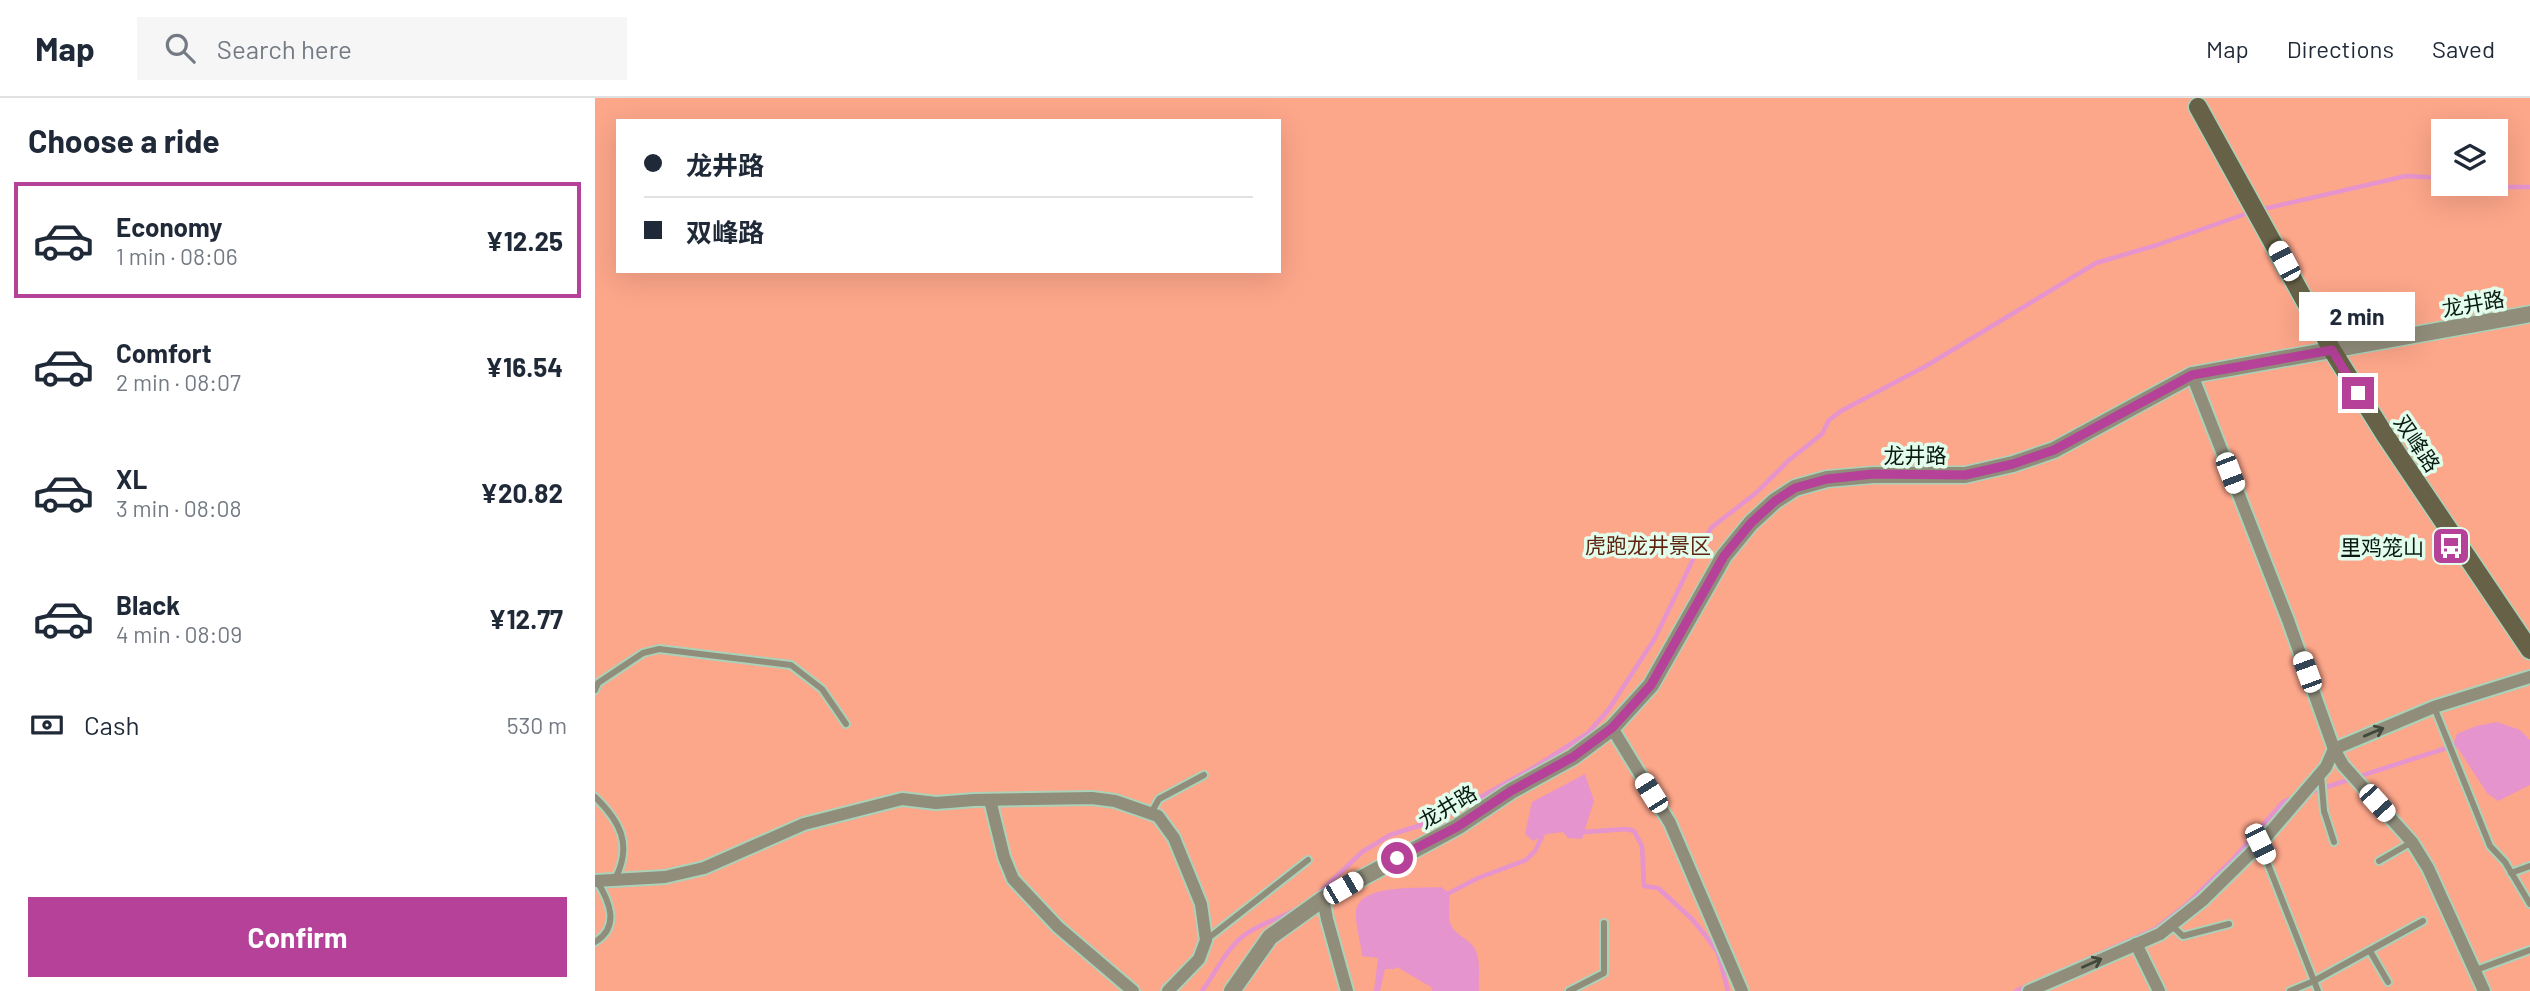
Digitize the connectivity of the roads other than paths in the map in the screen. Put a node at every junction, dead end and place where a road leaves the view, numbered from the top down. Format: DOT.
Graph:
graph roads {
  1 [pos="2198,107"];
  2 [pos="2530,314"];
  3 [pos="2332,350"];
  4 [pos="2192,375"];
  5 [pos="2530,650"];
  6 [pos="2530,677"];
  7 [pos="595,691"];
  8 [pos="2434,707"];
  9 [pos="846,724"];
  10 [pos="1612,728"];
  11 [pos="2334,749"];
  12 [pos="2321,772"];
  13 [pos="1204,775"];
  14 [pos="595,797"];
  15 [pos="991,800"];
  16 [pos="1151,813"];
  17 [pos="2334,842"];
  18 [pos="2412,842"];
  19 [pos="2260,844"];
  20 [pos="1308,860"];
  21 [pos="2379,861"];
  22 [pos="2530,866"];
  23 [pos="2511,873"];
  24 [pos="614,880"];
  25 [pos="596,881"];
  26 [pos="1323,900"];
  27 [pos="2530,904"];
  28 [pos="2423,921"];
  29 [pos="1604,923"];
  30 [pos="2229,924"];
  31 [pos="2171,925"];
  32 [pos="1206,940"];
  33 [pos="595,943"];
  34 [pos="2136,943"];
  35 [pos="2530,950"];
  36 [pos="2370,951"];
  37 [pos="2476,970"];
  38 [pos="2314,981"];
  39 [pos="2388,982"];
  40 [pos="1133,991"];
  41 [pos="1168,991"];
  42 [pos="1232,991"];
  43 [pos="1347,991"];
  44 [pos="1570,991"];
  45 [pos="1742,991"];
  46 [pos="2029,991"];
  47 [pos="2158,991"];
  48 [pos="2290,991"];
  49 [pos="2318,991"];
  50 [pos="2484,991"];
  1 -- 3 [label="main road, 双峰路"];
  2 -- 3 [label="street, 龙井路"];
  3 -- 4 [label="street, 龙井路"];
  3 -- 5 [label="main road, 双峰路"];
  4 -- 10 [label="street, 龙井路"];
  4 -- 11 [label="street"];
  6 -- 8 [label="street"];
  7 -- 9 [label="lane"];
  11 -- 8 [label="street, one-way"];
  8 -- 23 [label="lane"];
  10 -- 26 [label="street, 龙井路"];
  10 -- 45 [label="street"];
  11 -- 12 [label="street"];
  11 -- 18 [label="street"];
  12 -- 17 [label="lane"];
  12 -- 19 [label="street"];
  13 -- 16 [label="lane"];
  14 -- 24 [label="lane"];
  15 -- 16 [label="street"];
  15 -- 24 [label="street"];
  15 -- 40 [label="street"];
  16 -- 32 [label="street"];
  18 -- 21 [label="lane"];
  18 -- 37 [label="street"];
  19 -- 31 [label="street"];
  19 -- 38 [label="lane"];
  20 -- 32 [label="lane"];
  22 -- 23 [label="lane"];
  23 -- 27 [label="lane"];
  24 -- 25 [label="street"];
  25 -- 33 [label="lane"];
  26 -- 42 [label="street, 龙井路"];
  26 -- 43 [label="street"];
  28 -- 36 [label="lane"];
  29 -- 44 [label="lane"];
  30 -- 31 [label="lane"];
  31 -- 34 [label="street"];
  32 -- 41 [label="street"];
  46 -- 34 [label="street, one-way"];
  34 -- 47 [label="street"];
  35 -- 37 [label="lane"];
  36 -- 38 [label="lane"];
  36 -- 39 [label="lane"];
  37 -- 50 [label="street"];
  38 -- 48 [label="lane"];
  38 -- 49 [label="lane"];
}
